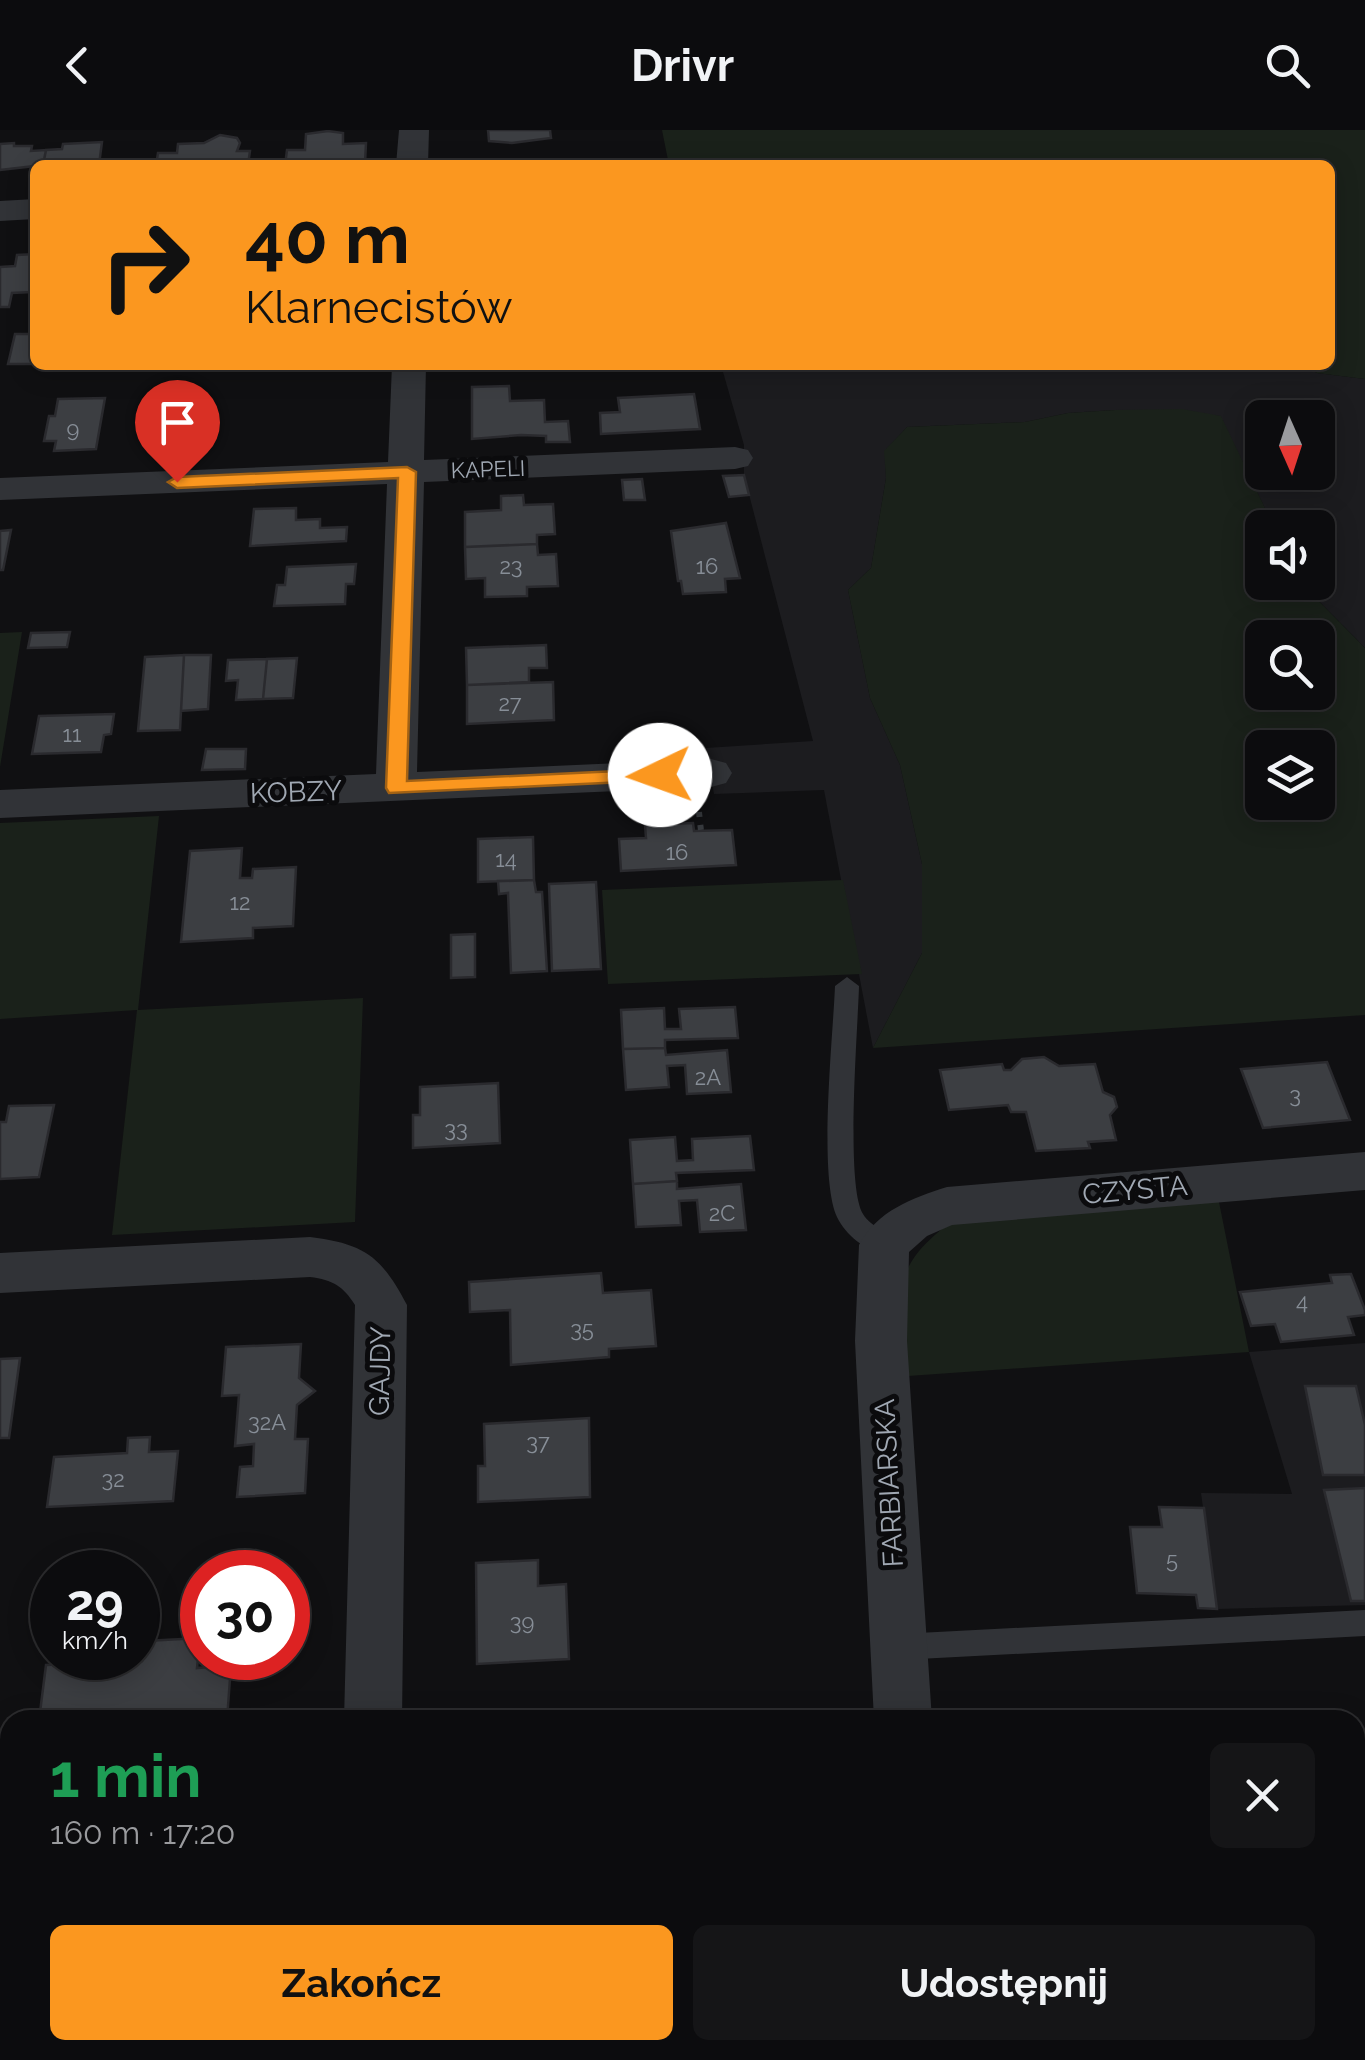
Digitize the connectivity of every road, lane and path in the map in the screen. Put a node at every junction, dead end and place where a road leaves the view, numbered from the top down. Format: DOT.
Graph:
graph roads {
  1 [pos="414,130"];
  2 [pos="412,160"];
  3 [pos="30,210"];
  4 [pos="0,211"];
  5 [pos="408,370"];
  6 [pos="736,458"];
  7 [pos="407,472"];
  8 [pos="0,489"];
  9 [pos="711,773"];
  10 [pos="396,788"];
  11 [pos="0,804"];
  12 [pos="847,986"];
  13 [pos="1365,1170"];
  14 [pos="896,1233"];
  15 [pos="0,1273"];
  16 [pos="1365,1623"];
  17 [pos="899,1647"];
  18 [pos="373,1710"];
  19 [pos="902,1710"];
  1 -- 2 [label="street"];
  3 -- 4 [label="street"];
  5 -- 7 [label="street"];
  6 -- 7 [label="street, KAPELI"];
  7 -- 8 [label="street, KAPELI"];
  7 -- 10 [label="street"];
  9 -- 10 [label="street, KOBZY"];
  10 -- 11 [label="street, KOBZY"];
  12 -- 14 [label="lane"];
  13 -- 14 [label="street, CZYSTA"];
  14 -- 17 [label="street, FARBIARSKA"];
  15 -- 18 [label="street, GAJDY"];
  16 -- 17 [label="lane"];
  17 -- 19 [label="street, FARBIARSKA"];
}
